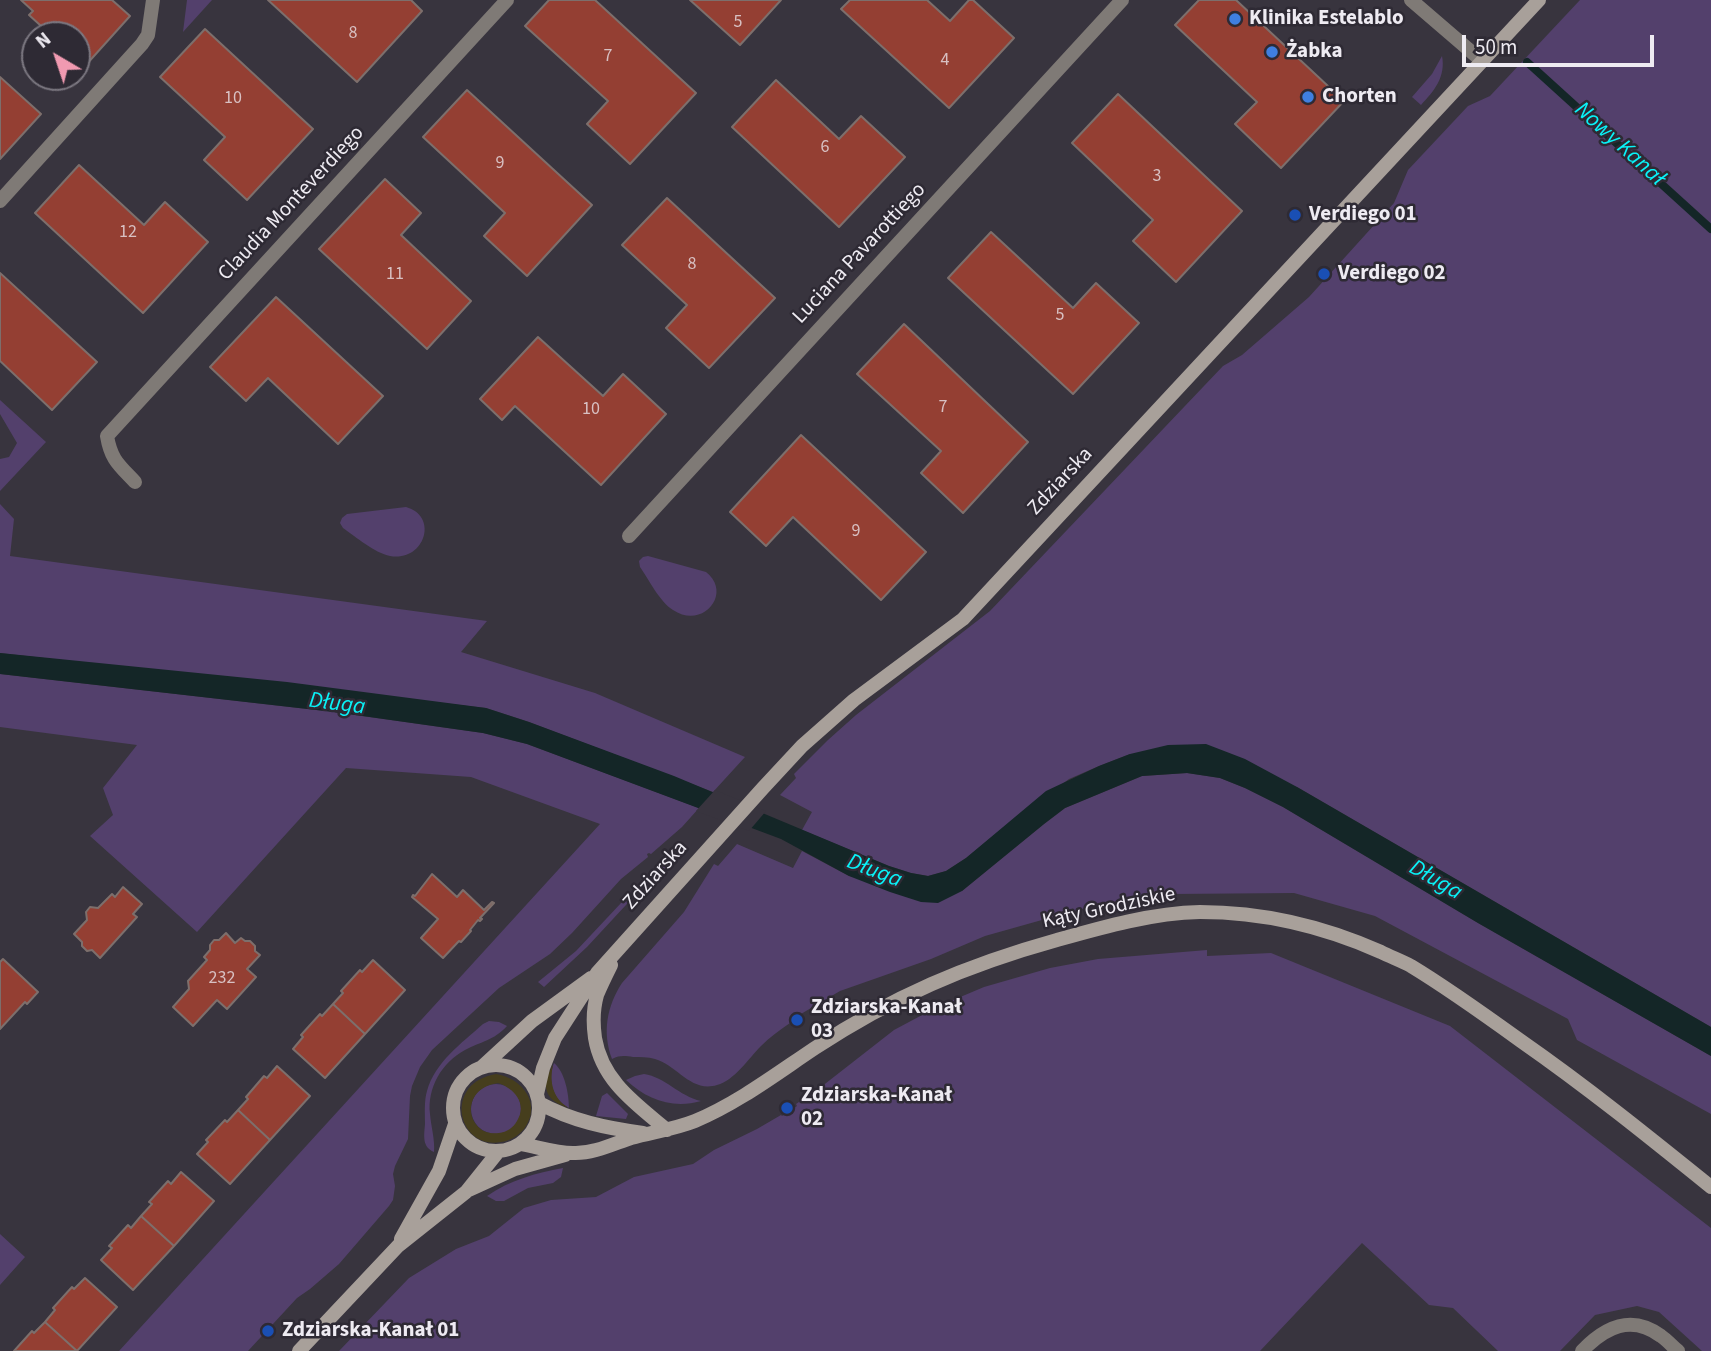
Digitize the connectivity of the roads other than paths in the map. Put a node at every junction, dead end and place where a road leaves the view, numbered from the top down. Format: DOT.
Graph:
graph roads {
  1 [pos="153,0"];
  2 [pos="507,0"];
  3 [pos="1122,0"];
  4 [pos="1411,0"];
  5 [pos="1539,0"];
  6 [pos="1482,61"];
  7 [pos="0,201"];
  8 [pos="135,482"];
  9 [pos="629,536"];
  10 [pos="617,951"];
  11 [pos="597,973"];
  12 [pos="482,1067"];
  13 [pos="538,1098"];
  14 [pos="455,1124"];
  15 [pos="667,1130"];
  16 [pos="647,1134"];
  17 [pos="521,1144"];
  18 [pos="498,1152"];
  19 [pos="570,1153"];
  20 [pos="1711,1187"];
  21 [pos="466,1192"];
  22 [pos="398,1246"];
  23 [pos="299,1351"];
  24 [pos="1582,1351"];
  25 [pos="1678,1351"];
  1 -- 7 [label="street"];
  2 -- 8 [label="street, Claudia Monteverdiego"];
  3 -- 9 [label="street, Luciana Pavarottiego"];
  4 -- 6 [label="street"];
  5 -- 6 [label="street, Zdziarska"];
  6 -- 10 [label="street, Zdziarska"];
  10 -- 11 [label="street, Zdziarska"];
  10 -- 15 [label="street"];
  11 -- 12 [label="street, Zdziarska"];
  11 -- 13 [label="street, Zdziarska"];
  12 -- 13 [label="street"];
  12 -- 14 [label="street"];
  13 -- 16 [label="street, Kąty Grodziskie"];
  13 -- 17 [label="street"];
  14 -- 18 [label="street"];
  14 -- 22 [label="street"];
  15 -- 16 [label="street, Kąty Grodziskie"];
  15 -- 20 [label="street, Kąty Grodziskie"];
  16 -- 19 [label="street, Kąty Grodziskie"];
  17 -- 18 [label="street"];
  17 -- 19 [label="street, Kąty Grodziskie"];
  18 -- 21 [label="street"];
  19 -- 21 [label="street"];
  21 -- 22 [label="street"];
  22 -- 23 [label="street"];
  24 -- 25 [label="street"];
}
